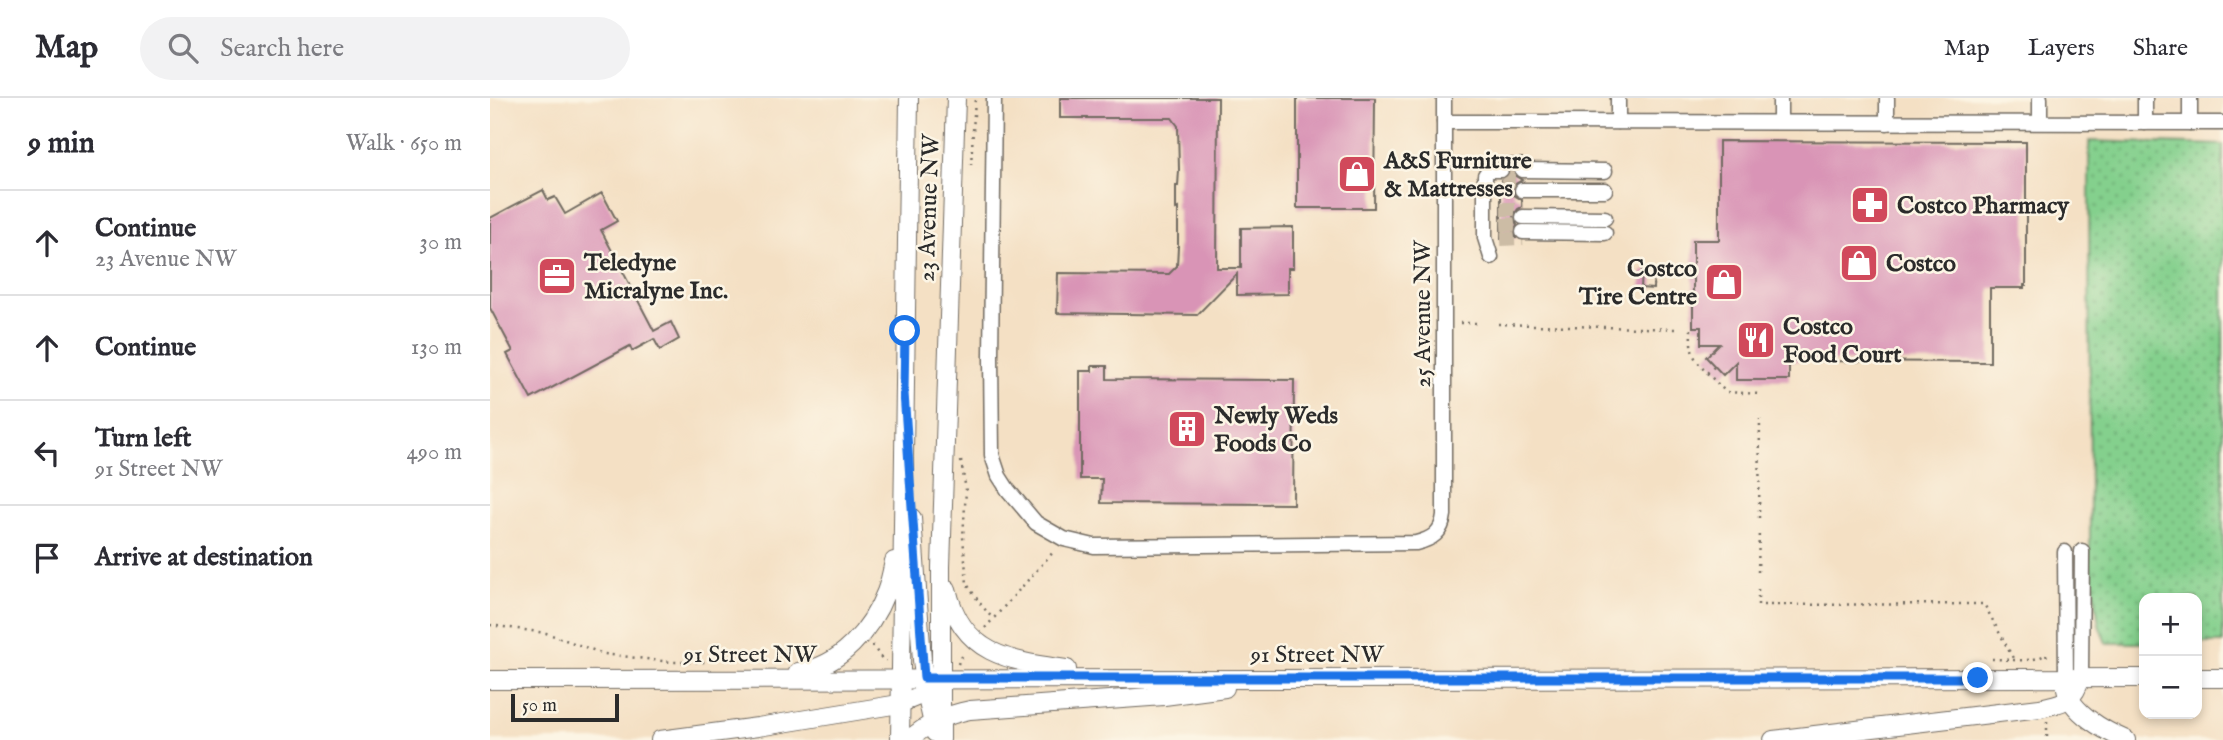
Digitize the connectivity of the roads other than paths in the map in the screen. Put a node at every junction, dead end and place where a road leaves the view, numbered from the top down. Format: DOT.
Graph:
graph roads {
  1 [pos="909,98"];
  2 [pos="956,98"];
  3 [pos="994,98"];
  4 [pos="1444,98"];
  5 [pos="1618,98"];
  6 [pos="1780,98"];
  7 [pos="1887,98"];
  8 [pos="2040,98"];
  9 [pos="2145,98"];
  10 [pos="2190,98"];
  11 [pos="1444,122"];
  12 [pos="1618,122"];
  13 [pos="1780,122"];
  14 [pos="2040,122"];
  15 [pos="1887,123"];
  16 [pos="2145,123"];
  17 [pos="2190,123"];
  18 [pos="2223,123"];
  19 [pos="1501,207"];
  20 [pos="1522,207"];
  21 [pos="1605,207"];
  22 [pos="1485,212"];
  23 [pos="1491,257"];
  24 [pos="904,393"];
  25 [pos="902,533"];
  26 [pos="2082,551"];
  27 [pos="2065,552"];
  28 [pos="942,567"];
  29 [pos="900,678"];
  30 [pos="1133,678"];
  31 [pos="1289,678"];
  32 [pos="2073,678"];
  33 [pos="2139,678"];
  34 [pos="2202,678"];
  35 [pos="2223,678"];
  36 [pos="758,679"];
  37 [pos="490,680"];
  38 [pos="931,683"];
  39 [pos="2070,699"];
  40 [pos="904,703"];
  41 [pos="924,735"];
  42 [pos="660,740"];
  43 [pos="1773,740"];
  44 [pos="2126,740"];
  1 -- 24 [label="main road, 23 Avenue NW"];
  2 -- 28 [label="main road, 23 Avenue NW"];
  3 -- 11 [label="street, 25 Avenue NW"];
  4 -- 11 [label="street, 25 Avenue NW"];
  5 -- 12 [label="street"];
  6 -- 13 [label="street"];
  7 -- 15 [label="street"];
  8 -- 14 [label="street"];
  9 -- 16 [label="street"];
  10 -- 17 [label="street"];
  11 -- 12 [label="street"];
  12 -- 13 [label="street"];
  13 -- 15 [label="street"];
  14 -- 15 [label="street"];
  14 -- 16 [label="street"];
  16 -- 17 [label="street"];
  17 -- 18 [label="street"];
  19 -- 22 [label="street"];
  19 -- 22 [label="street"];
  19 -- 22 [label="street"];
  19 -- 22 [label="street"];
  20 -- 21 [label="street"];
  20 -- 21 [label="street"];
  20 -- 21 [label="street"];
  22 -- 23 [label="street"];
  24 -- 25 [label="main road, 23 Avenue NW"];
  24 -- 38 [label="main road"];
  25 -- 29 [label="main road, 23 Avenue NW"];
  25 -- 36 [label="main road"];
  26 -- 32 [label="street"];
  27 -- 32 [label="street"];
  28 -- 30 [label="main road"];
  28 -- 38 [label="main road, 23 Avenue NW"];
  29 -- 36 [label="main road, 91 Street NW"];
  29 -- 38 [label="main road, 91 Street NW"];
  29 -- 40 [label="main road, 23 Avenue NW"];
  30 -- 31 [label="main road, 91 Street NW"];
  30 -- 38 [label="main road, 91 Street NW"];
  31 -- 32 [label="main road, 91 Street NW"];
  31 -- 41 [label="main road"];
  32 -- 33 [label="main road, 91 Street NW"];
  32 -- 39 [label="main road"];
  34 -- 35 [label="main road"];
  36 -- 37 [label="main road, 91 Street NW"];
  38 -- 40 [label="main road"];
  38 -- 41 [label="main road"];
  39 -- 43 [label="main road"];
  39 -- 44 [label="main road"];
  40 -- 41 [label="main road, 23 Avenue NW"];
  40 -- 42 [label="main road"];
}
